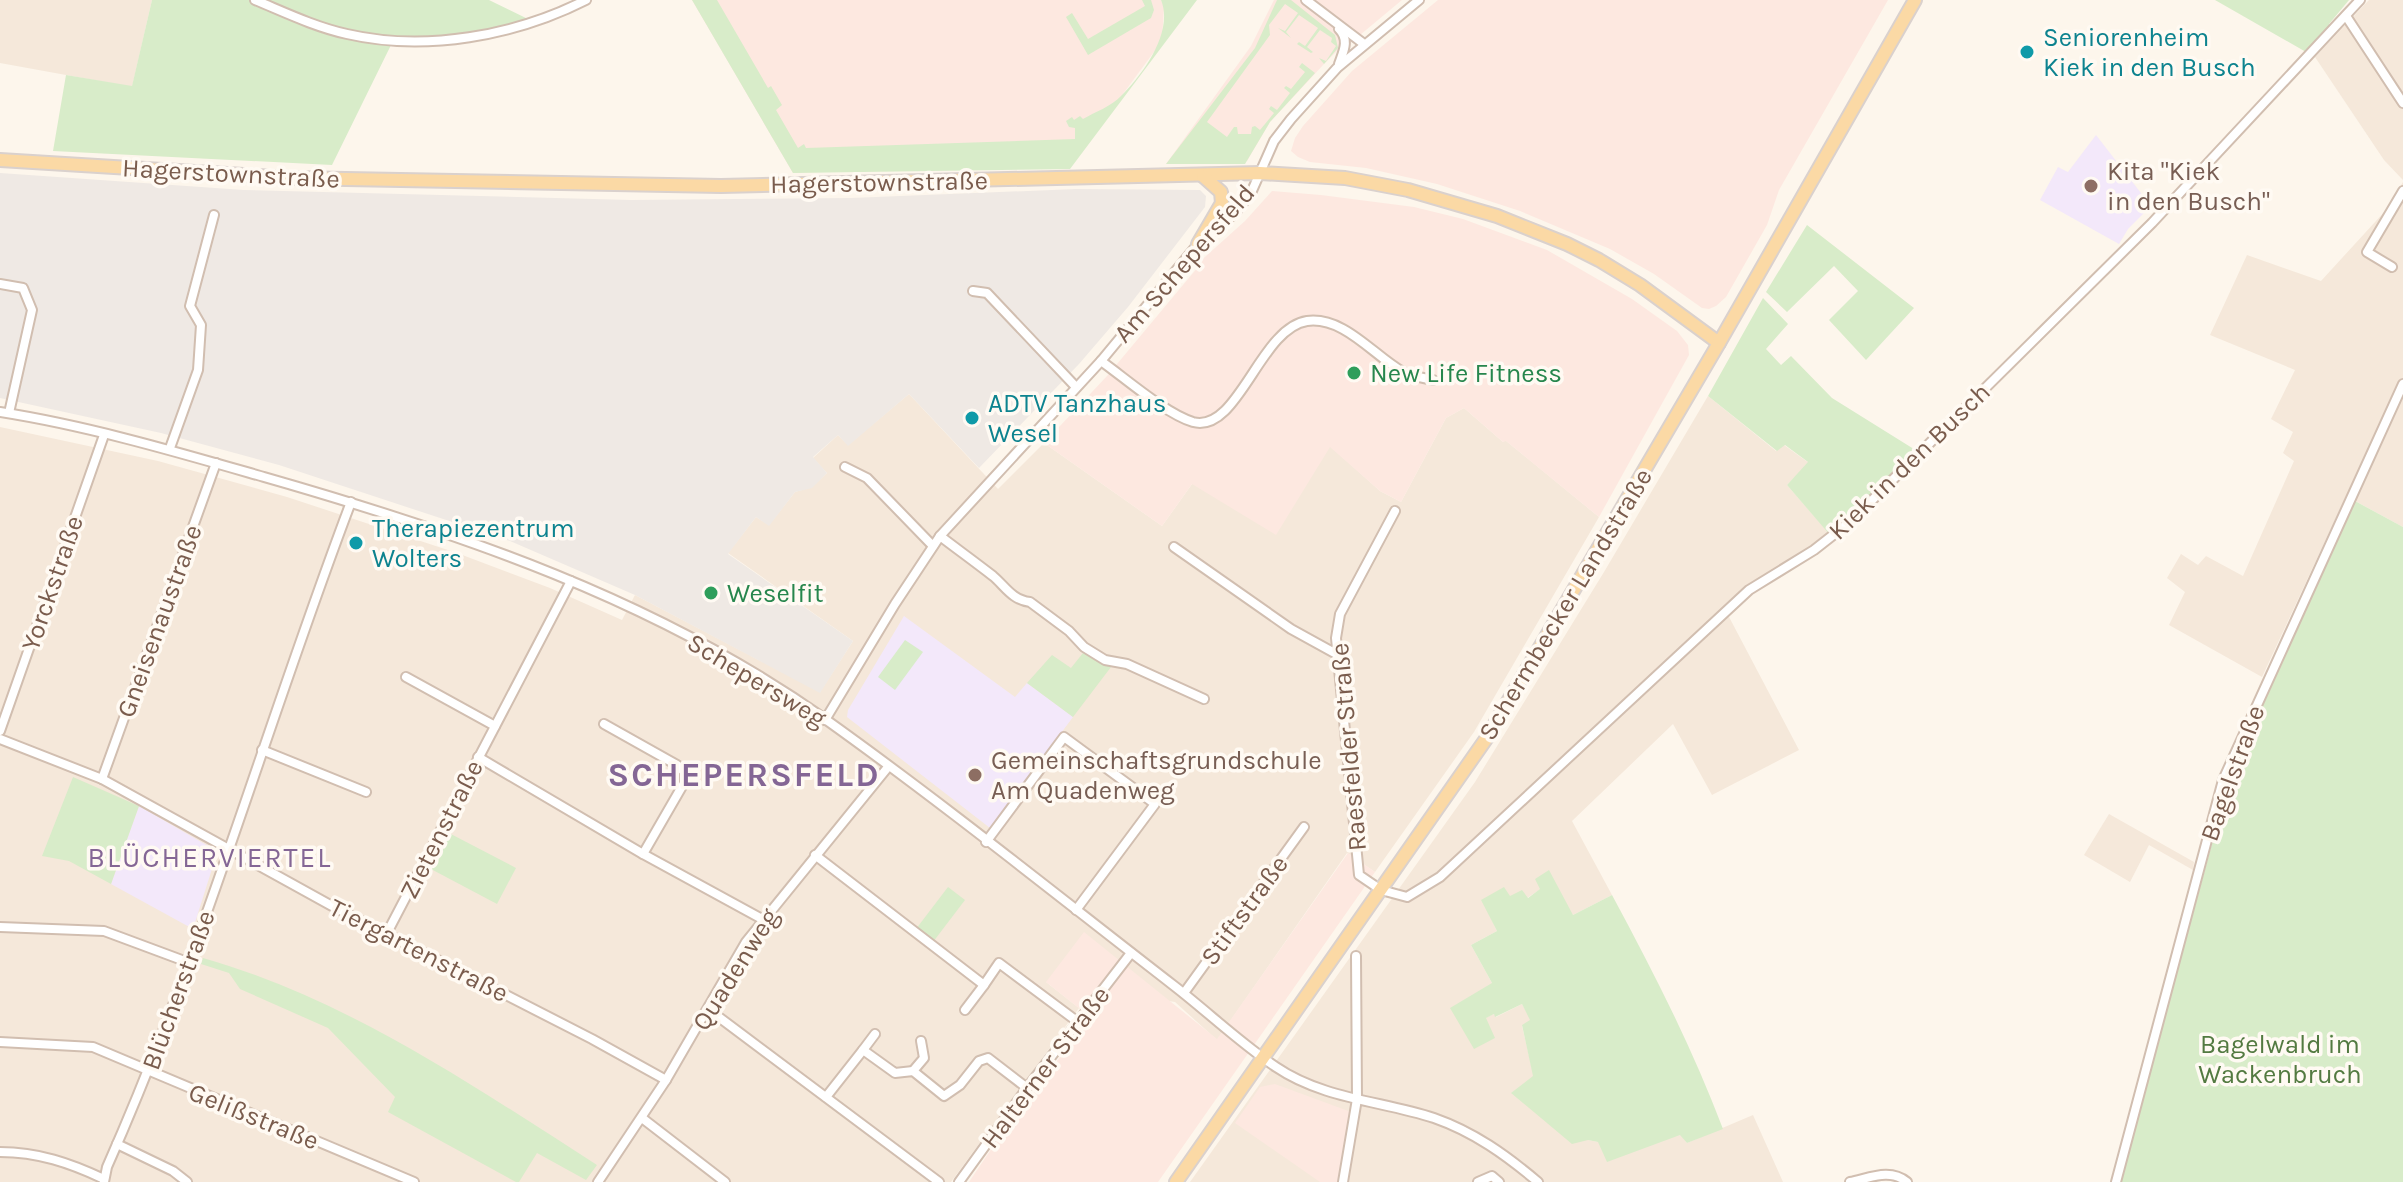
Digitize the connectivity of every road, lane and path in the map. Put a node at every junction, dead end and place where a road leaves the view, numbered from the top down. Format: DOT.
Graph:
graph roads {
  1 [pos="255,0"];
  2 [pos="586,0"];
  3 [pos="1306,0"];
  4 [pos="1419,0"];
  5 [pos="1915,0"];
  6 [pos="2360,0"];
  7 [pos="2346,16"];
  8 [pos="1331,19"];
  9 [pos="1364,44"];
  10 [pos="1337,68"];
  11 [pos="2403,103"];
  12 [pos="0,160"];
  13 [pos="1260,173"];
  14 [pos="1203,176"];
  15 [pos="2403,191"];
  16 [pos="214,215"];
  17 [pos="1198,244"];
  18 [pos="2356,249"];
  19 [pos="2367,252"];
  20 [pos="2392,267"];
  21 [pos="0,284"];
  22 [pos="973,291"];
  23 [pos="1719,343"];
  24 [pos="1101,361"];
  25 [pos="1433,380"];
  26 [pos="2403,384"];
  27 [pos="1076,387"];
  28 [pos="5,412"];
  29 [pos="104,435"];
  30 [pos="170,448"];
  31 [pos="216,463"];
  32 [pos="845,467"];
  33 [pos="351,502"];
  34 [pos="1395,511"];
  35 [pos="940,536"];
  36 [pos="933,546"];
  37 [pos="1174,547"];
  38 [pos="571,581"];
  39 [pos="1340,656"];
  40 [pos="406,677"];
  41 [pos="1204,699"];
  42 [pos="825,720"];
  43 [pos="604,724"];
  44 [pos="495,726"];
  45 [pos="0,731"];
  46 [pos="0,739"];
  47 [pos="262,750"];
  48 [pos="478,757"];
  49 [pos="888,767"];
  50 [pos="102,779"];
  51 [pos="366,792"];
  52 [pos="1304,827"];
  53 [pos="986,842"];
  54 [pos="228,849"];
  55 [pos="643,854"];
  56 [pos="815,855"];
  57 [pos="1381,890"];
  58 [pos="1076,910"];
  59 [pos="762,919"];
  60 [pos="0,927"];
  61 [pos="387,933"];
  62 [pos="1131,953"];
  63 [pos="1356,956"];
  64 [pos="190,963"];
  65 [pos="984,985"];
  66 [pos="1184,993"];
  67 [pos="708,1009"];
  68 [pos="965,1010"];
  69 [pos="1078,1022"];
  70 [pos="875,1034"];
  71 [pos="921,1041"];
  72 [pos="0,1042"];
  73 [pos="863,1050"];
  74 [pos="1264,1059"];
  75 [pos="913,1071"];
  76 [pos="148,1072"];
  77 [pos="666,1080"];
  78 [pos="1027,1088"];
  79 [pos="826,1097"];
  80 [pos="1357,1099"];
  81 [pos="642,1118"];
  82 [pos="117,1144"];
  83 [pos="0,1152"];
  84 [pos="1496,1179"];
  85 [pos="104,1180"];
  86 [pos="187,1182"];
  87 [pos="414,1182"];
  88 [pos="598,1182"];
  89 [pos="725,1182"];
  90 [pos="939,1182"];
  91 [pos="959,1182"];
  92 [pos="1176,1182"];
  93 [pos="1343,1182"];
  94 [pos="1478,1182"];
  95 [pos="1538,1182"];
  96 [pos="1850,1182"];
  97 [pos="1907,1182"];
  98 [pos="2116,1182"];
  1 -- 2 [label="street"];
  3 -- 8 [label="street"];
  4 -- 9 [label="street, Am Schepersfeld"];
  5 -- 23 [label="main road, Schermbecker Landstraße"];
  6 -- 7 [label="street, Kiek in den Busch"];
  7 -- 11 [label="street"];
  7 -- 57 [label="street, Kiek in den Busch"];
  8 -- 9 [label="street"];
  8 -- 10 [label="street"];
  9 -- 10 [label="street, Am Schepersfeld"];
  10 -- 13 [label="street, Am Schepersfeld"];
  12 -- 14 [label="main road, Hagerstownstraße"];
  13 -- 14 [label="main road, Hagerstownstraße"];
  13 -- 17 [label="street, Am Schepersfeld"];
  13 -- 23 [label="main road, Hagerstownstraße"];
  14 -- 17 [label="main road"];
  15 -- 19 [label="street"];
  16 -- 30 [label="street"];
  17 -- 24 [label="street, Am Schepersfeld"];
  18 -- 19 [label="street"];
  19 -- 20 [label="street"];
  21 -- 28 [label="street"];
  22 -- 27 [label="street"];
  23 -- 57 [label="main road, Schermbecker Landstraße"];
  24 -- 25 [label="street"];
  24 -- 27 [label="street, Am Schepersfeld"];
  26 -- 98 [label="street, Bagelstraße"];
  27 -- 35 [label="street, Am Schepersfeld"];
  28 -- 29 [label="street, Schepersweg"];
  29 -- 30 [label="street, Schepersweg"];
  29 -- 45 [label="street, Yorckstraße"];
  30 -- 31 [label="street, Schepersweg"];
  31 -- 33 [label="street, Schepersweg"];
  31 -- 50 [label="street, Gneisenaustraße"];
  32 -- 36 [label="street"];
  33 -- 38 [label="street, Schepersweg"];
  33 -- 47 [label="street, Blücherstraße"];
  34 -- 39 [label="street, Raesfelder Straße"];
  35 -- 36 [label="street, Am Schepersfeld"];
  35 -- 41 [label="street"];
  36 -- 42 [label="street, Am Schepersfeld"];
  37 -- 39 [label="street"];
  38 -- 42 [label="street, Schepersweg"];
  38 -- 44 [label="street, Zietenstraße"];
  39 -- 57 [label="street, Raesfelder Straße"];
  40 -- 44 [label="street"];
  42 -- 49 [label="street, Schepersweg"];
  43 -- 55 [label="street"];
  44 -- 48 [label="street, Zietenstraße"];
  46 -- 50 [label="street, Tiergartenstraße"];
  47 -- 51 [label="street"];
  47 -- 54 [label="street, Blücherstraße"];
  48 -- 55 [label="street"];
  48 -- 61 [label="street, Zietenstraße"];
  49 -- 53 [label="street, Schepersweg"];
  49 -- 56 [label="street, Quadenweg"];
  50 -- 54 [label="street, Tiergartenstraße"];
  52 -- 66 [label="street, Stiftstraße"];
  53 -- 58 [label="street, Schepersweg"];
  53 -- 58 [label="street"];
  54 -- 61 [label="street, Tiergartenstraße"];
  54 -- 64 [label="street, Blücherstraße"];
  55 -- 59 [label="street"];
  56 -- 59 [label="street, Quadenweg"];
  56 -- 65 [label="street"];
  57 -- 74 [label="main road, Schermbecker Landstraße"];
  58 -- 62 [label="street, Schepersweg"];
  59 -- 67 [label="street, Quadenweg"];
  60 -- 64 [label="street"];
  61 -- 77 [label="street, Tiergartenstraße"];
  62 -- 66 [label="street, Schepersweg"];
  62 -- 69 [label="street, Halterner Straße"];
  63 -- 80 [label="street"];
  64 -- 76 [label="street, Blücherstraße"];
  65 -- 68 [label="street"];
  65 -- 69 [label="street"];
  66 -- 74 [label="street, Schepersweg"];
  67 -- 77 [label="street, Quadenweg"];
  67 -- 79 [label="street"];
  69 -- 78 [label="street, Halterner Straße"];
  70 -- 73 [label="street"];
  71 -- 75 [label="street"];
  72 -- 76 [label="street, Gelißstraße"];
  73 -- 75 [label="street"];
  73 -- 79 [label="street"];
  74 -- 80 [label="street, Schepersweg"];
  74 -- 92 [label="main road, Schermbecker Landstraße"];
  75 -- 78 [label="street"];
  76 -- 82 [label="street, Blücherstraße"];
  76 -- 87 [label="street, Gelißstraße"];
  77 -- 81 [label="street, Quadenweg"];
  78 -- 91 [label="street, Halterner Straße"];
  79 -- 90 [label="street"];
  80 -- 93 [label="street"];
  80 -- 95 [label="street, Schepersweg"];
  81 -- 88 [label="street, Quadenweg"];
  81 -- 89 [label="street"];
  82 -- 85 [label="street, Blücherstraße"];
  82 -- 86 [label="street"];
  83 -- 85 [label="street"];
  84 -- 94 [label="street"];
  96 -- 97 [label="street"];
}
